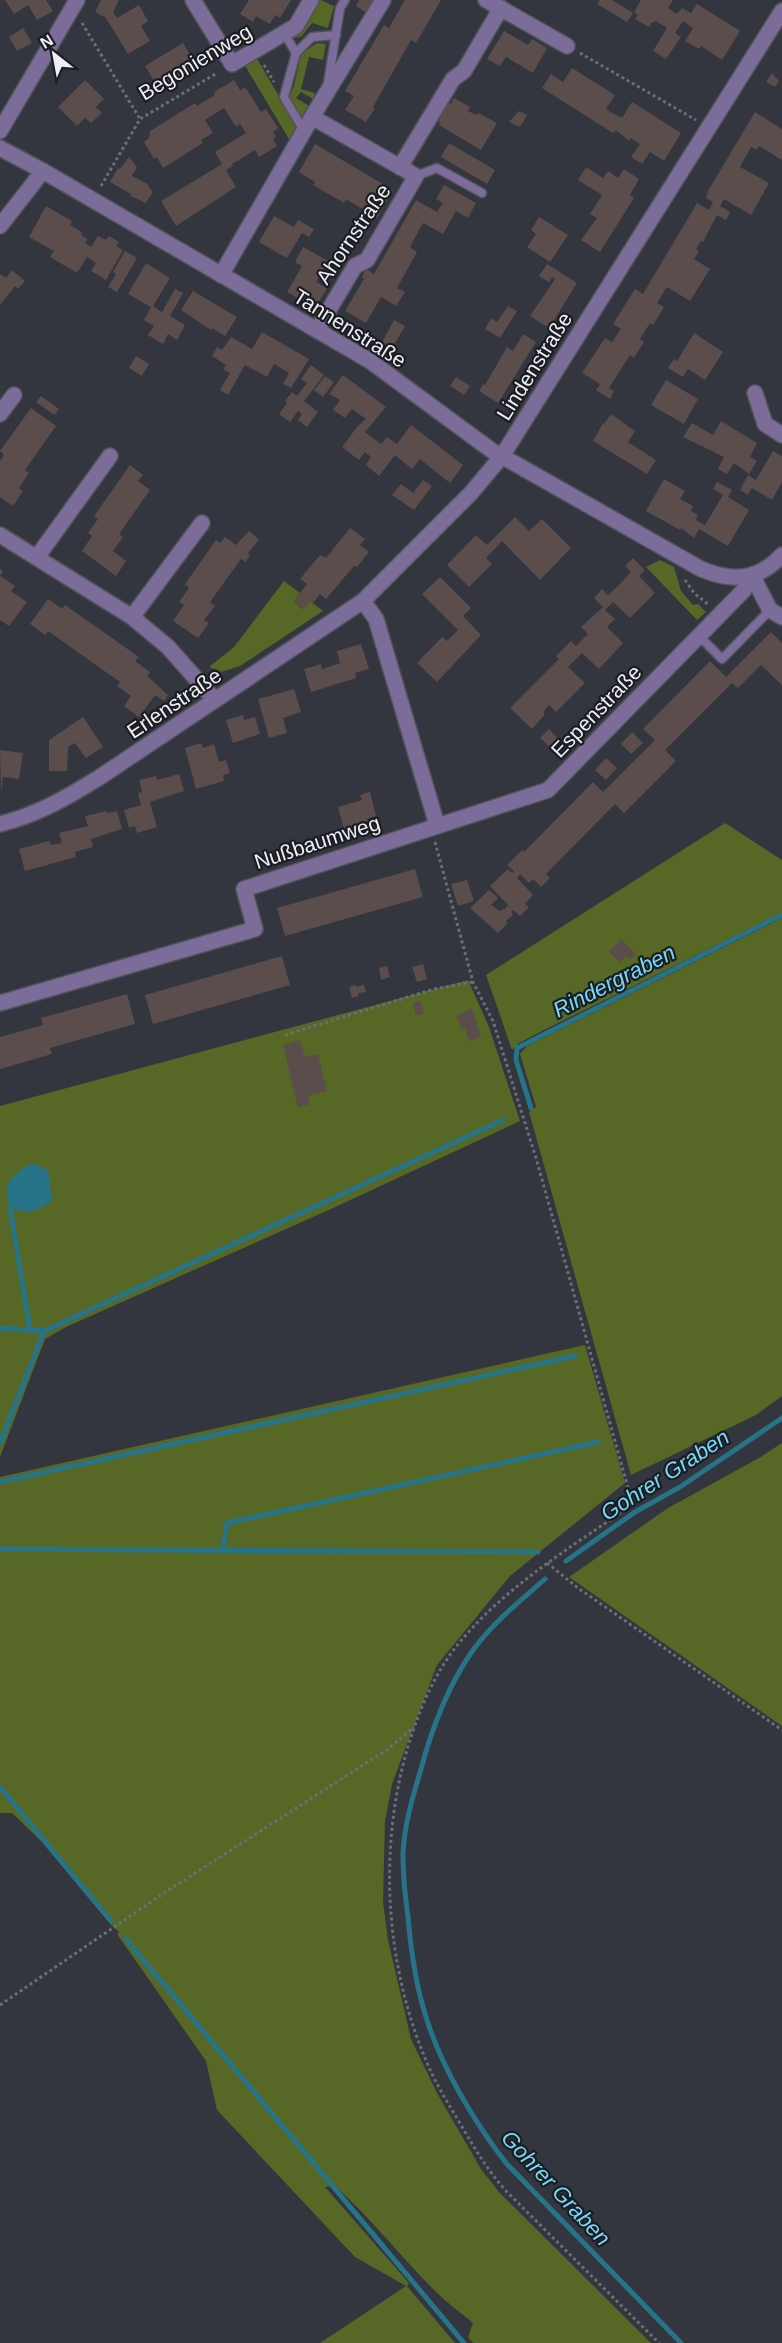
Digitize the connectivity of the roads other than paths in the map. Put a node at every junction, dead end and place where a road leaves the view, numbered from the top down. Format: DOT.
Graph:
graph roads {
  1 [pos="193,0"];
  2 [pos="311,0"];
  3 [pos="345,0"];
  4 [pos="383,0"];
  5 [pos="486,0"];
  6 [pos="75,4"];
  7 [pos="501,8"];
  8 [pos="782,11"];
  9 [pos="284,33"];
  10 [pos="336,35"];
  11 [pos="567,46"];
  12 [pos="296,53"];
  13 [pos="327,92"];
  14 [pos="312,117"];
  15 [pos="0,130"];
  16 [pos="304,131"];
  17 [pos="0,148"];
  18 [pos="400,167"];
  19 [pos="42,171"];
  20 [pos="416,176"];
  21 [pos="482,193"];
  22 [pos="0,226"];
  23 [pos="221,275"];
  24 [pos="317,330"];
  25 [pos="755,393"];
  26 [pos="14,395"];
  27 [pos="0,414"];
  28 [pos="782,435"];
  29 [pos="110,456"];
  30 [pos="502,456"];
  31 [pos="202,523"];
  32 [pos="0,535"];
  33 [pos="671,552"];
  34 [pos="782,555"];
  35 [pos="37,557"];
  36 [pos="752,575"];
  37 [pos="363,602"];
  38 [pos="776,613"];
  39 [pos="132,616"];
  40 [pos="699,636"];
  41 [pos="216,700"];
  42 [pos="0,824"];
  43 [pos="437,825"];
  44 [pos="0,1003"];
  1 -- 9 [label="street, Begonienweg"];
  2 -- 9 [label="street, Begonienweg"];
  3 -- 10 [label="lane"];
  4 -- 13 [label="street"];
  5 -- 7 [label="street"];
  6 -- 15 [label="street"];
  7 -- 11 [label="street"];
  7 -- 18 [label="street, Ahornstraße"];
  8 -- 30 [label="street, Lindenstraße"];
  9 -- 12 [label="lane"];
  10 -- 12 [label="lane"];
  10 -- 13 [label="lane"];
  12 -- 16 [label="lane"];
  13 -- 14 [label="street"];
  14 -- 16 [label="street"];
  14 -- 18 [label="street, Ahornstraße"];
  16 -- 23 [label="street"];
  17 -- 19 [label="street, Tannenstraße"];
  18 -- 20 [label="street, Ahornstraße"];
  19 -- 22 [label="street"];
  19 -- 23 [label="street, Tannenstraße"];
  20 -- 21 [label="lane"];
  20 -- 24 [label="street, Ahornstraße"];
  23 -- 24 [label="street, Tannenstraße"];
  24 -- 30 [label="street, Tannenstraße"];
  25 -- 28 [label="street"];
  26 -- 27 [label="street"];
  29 -- 35 [label="street"];
  30 -- 33 [label="street, Tannenstraße"];
  30 -- 37 [label="street, Lindenstraße"];
  31 -- 39 [label="street"];
  32 -- 35 [label="street"];
  33 -- 36 [label="street, Espenstraße"];
  34 -- 36 [label="street, Espenstraße"];
  35 -- 39 [label="street"];
  36 -- 38 [label="street"];
  36 -- 40 [label="street, Espenstraße"];
  37 -- 41 [label="street, Erlenstraße"];
  37 -- 43 [label="street"];
  38 -- 40 [label="lane"];
  39 -- 41 [label="street"];
  40 -- 43 [label="street, Espenstraße"];
  41 -- 42 [label="street, Erlenstraße"];
  43 -- 44 [label="street, Nußbaumweg"];
}
